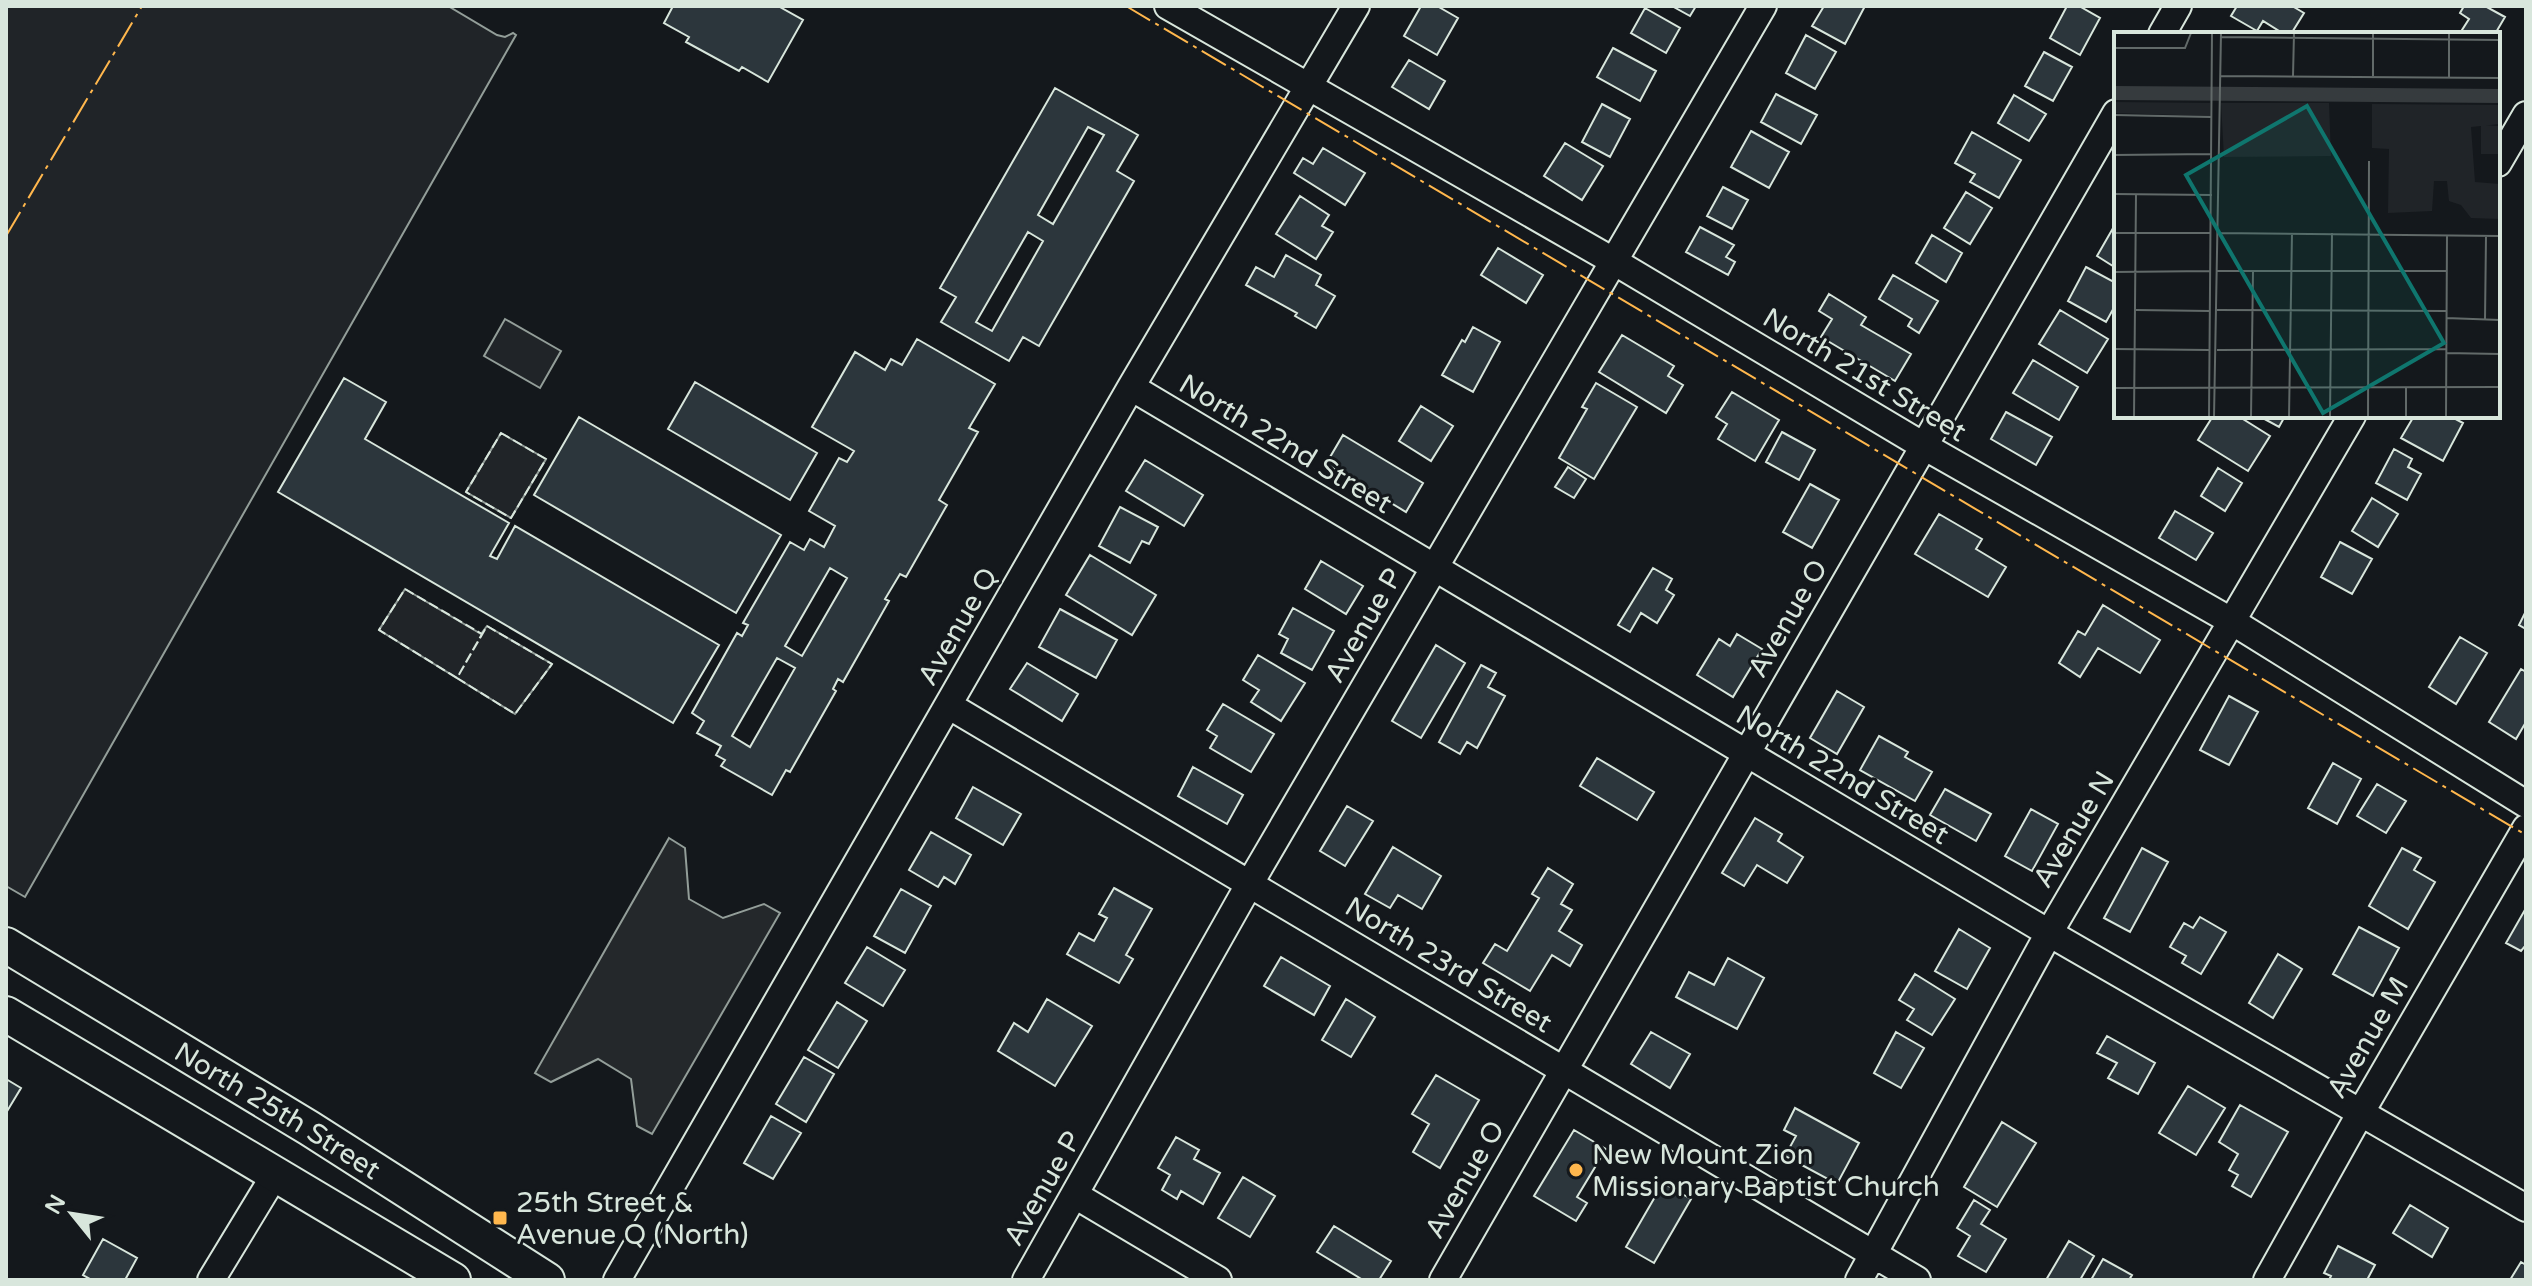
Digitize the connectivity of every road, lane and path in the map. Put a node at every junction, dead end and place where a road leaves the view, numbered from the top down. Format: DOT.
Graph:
graph roads {
  1 [pos="1168,6"];
  2 [pos="1356,6"];
  3 [pos="1763,6"];
  4 [pos="2178,6"];
  5 [pos="2163,32"];
  6 [pos="1310,85"];
  7 [pos="2526,115"];
  8 [pos="2114,116"];
  9 [pos="2500,160"];
  10 [pos="1615,262"];
  11 [pos="1131,387"];
  12 [pos="2351,418"];
  13 [pos="1922,445"];
  14 [pos="1433,568"];
  15 [pos="2233,622"];
  16 [pos="948,705"];
  17 [pos="1745,754"];
  18 [pos="2526,804"];
  19 [pos="2526,828"];
  20 [pos="1250,883"];
  21 [pos="2049,933"];
  22 [pos="6,945"];
  23 [pos="6,1014"];
  24 [pos="1564,1068"];
  25 [pos="2361,1112"];
  26 [pos="276,1173"];
  27 [pos="1075,1195"];
  28 [pos="2526,1208"];
  29 [pos="1874,1255"];
  30 [pos="211,1280"];
  31 [pos="453,1280"];
  32 [pos="547,1280"];
  33 [pos="617,1280"];
  34 [pos="1026,1280"];
  35 [pos="1218,1280"];
  36 [pos="1443,1280"];
  37 [pos="1859,1280"];
  38 [pos="1917,1280"];
  39 [pos="2267,1280"];
  1 -- 6 [label="street, North 21st Street"];
  2 -- 6 [label="street, Avenue Q"];
  3 -- 10 [label="street, Avenue P"];
  4 -- 5 [label="street"];
  6 -- 10 [label="street, North 21st Street"];
  6 -- 11 [label="street, Avenue Q"];
  7 -- 9 [label="street"];
  8 -- 13 [label="street, Avenue O"];
  10 -- 13 [label="street, North 21st Street"];
  10 -- 14 [label="street, Avenue P"];
  11 -- 14 [label="street, North 22nd Street"];
  11 -- 16 [label="street, Avenue Q"];
  12 -- 15 [label="street, Avenue N"];
  13 -- 15 [label="street, North 21st Street"];
  13 -- 17 [label="street, Avenue O"];
  14 -- 17 [label="street, North 22nd Street"];
  14 -- 20 [label="street, Avenue P"];
  15 -- 18 [label="street, North 21st Street"];
  15 -- 21 [label="street, Avenue N"];
  16 -- 20 [label="street, North 23rd Street"];
  16 -- 33 [label="street, Avenue Q"];
  17 -- 21 [label="street, North 22nd Street"];
  17 -- 24 [label="street, Avenue O"];
  19 -- 25 [label="street, Avenue M"];
  20 -- 24 [label="street, North 23rd Street"];
  20 -- 27 [label="street, Avenue P"];
  21 -- 25 [label="street, North 22nd Street"];
  21 -- 29 [label="street, Avenue N"];
  22 -- 32 [label="main road, North 25th Street"];
  23 -- 26 [label="main road, North 25th Street"];
  24 -- 29 [label="street, North 23rd Street"];
  24 -- 36 [label="street, Avenue O"];
  25 -- 28 [label="street, North 22nd Street"];
  25 -- 39 [label="street, Avenue M"];
  26 -- 30 [label="street"];
  26 -- 31 [label="main road, North 25th Street"];
  27 -- 34 [label="street, Avenue P"];
  27 -- 35 [label="street"];
  29 -- 37 [label="street, Avenue N"];
  29 -- 38 [label="street, North 23rd Street"];
}
